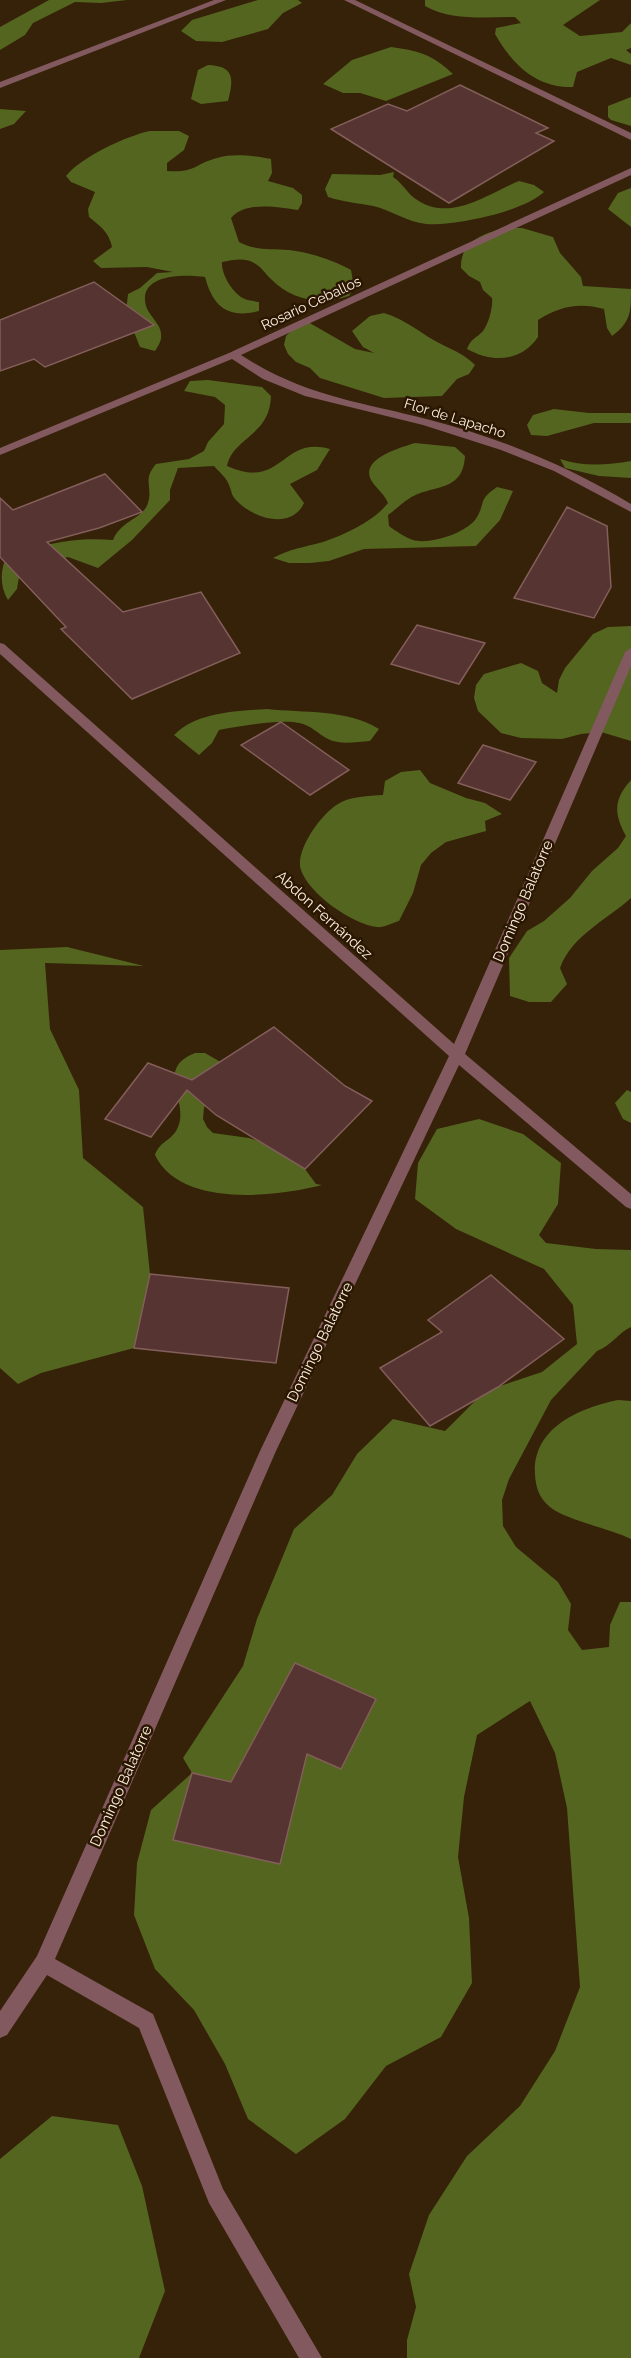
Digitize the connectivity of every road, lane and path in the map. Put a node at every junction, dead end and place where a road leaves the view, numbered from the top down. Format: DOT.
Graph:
graph roads {
  1 [pos="222,0"];
  2 [pos="348,0"];
  3 [pos="0,85"];
  4 [pos="631,137"];
  5 [pos="631,171"];
  6 [pos="233,355"];
  7 [pos="0,453"];
  8 [pos="631,509"];
  9 [pos="0,647"];
  10 [pos="631,652"];
  11 [pos="457,1055"];
  12 [pos="631,1203"];
  13 [pos="44,1963"];
  14 [pos="0,2028"];
  15 [pos="311,2358"];
  1 -- 3 [label="street"];
  2 -- 4 [label="street"];
  5 -- 6 [label="street, Rosario Ceballos"];
  6 -- 7 [label="street, Rosario Ceballos"];
  6 -- 8 [label="street, Flor de Lapacho"];
  9 -- 11 [label="street, Abdon Fernández"];
  10 -- 11 [label="street, Domingo Balatorre"];
  11 -- 12 [label="street, Abdon Fernández"];
  11 -- 13 [label="street, Domingo Balatorre"];
  13 -- 14 [label="street, Domingo Balatorre"];
  13 -- 15 [label="street"];
}
